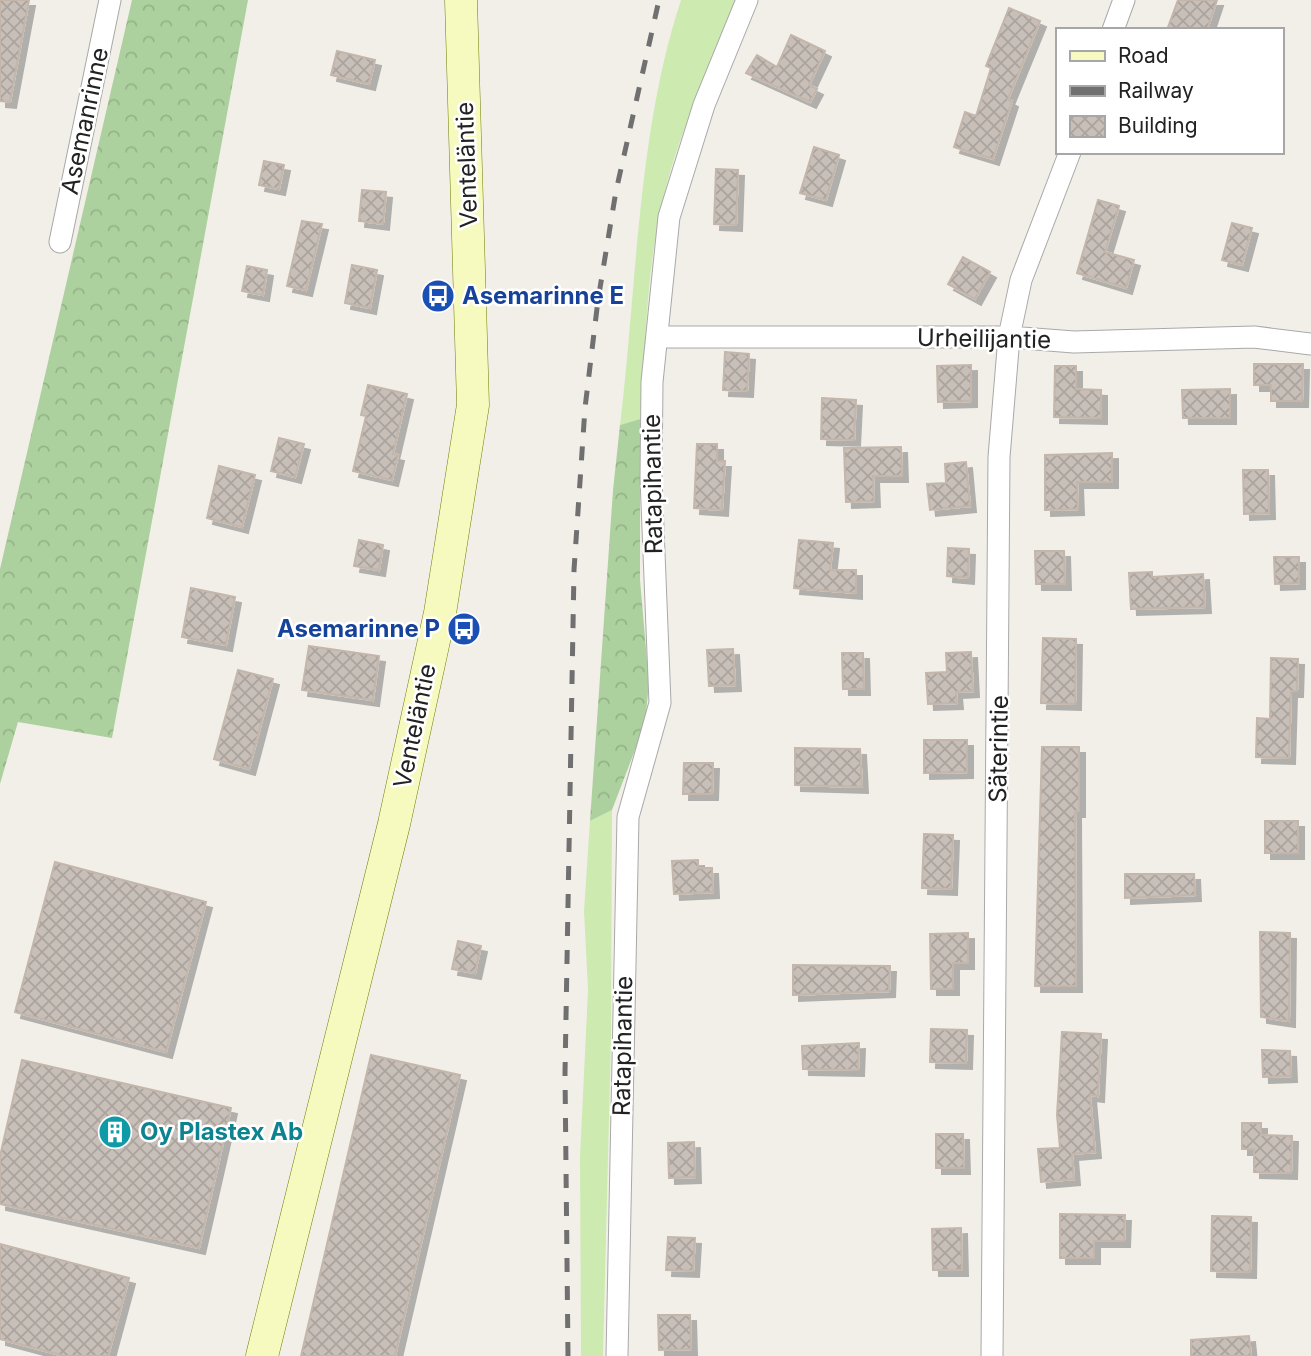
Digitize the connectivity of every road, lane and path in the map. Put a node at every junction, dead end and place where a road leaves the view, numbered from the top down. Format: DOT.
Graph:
graph roads {
  1 [pos="110,0"];
  2 [pos="461,0"];
  3 [pos="747,0"];
  4 [pos="1124,0"];
  5 [pos="1114,28"];
  6 [pos="1069,154"];
  7 [pos="60,242"];
  8 [pos="657,337"];
  9 [pos="1009,337"];
  10 [pos="1311,344"];
  11 [pos="262,1356"];
  12 [pos="617,1356"];
  13 [pos="992,1356"];
  1 -- 7 [label="street, Asemanrinne"];
  2 -- 11 [label="street, Venteläntie"];
  3 -- 8 [label="street, Ratapihantie"];
  4 -- 5 [label="street"];
  6 -- 9 [label="street, Säterintie"];
  8 -- 9 [label="street, Urheilijantie"];
  8 -- 12 [label="street, Ratapihantie"];
  9 -- 10 [label="street, Urheilijantie"];
  9 -- 13 [label="street, Säterintie"];
}
